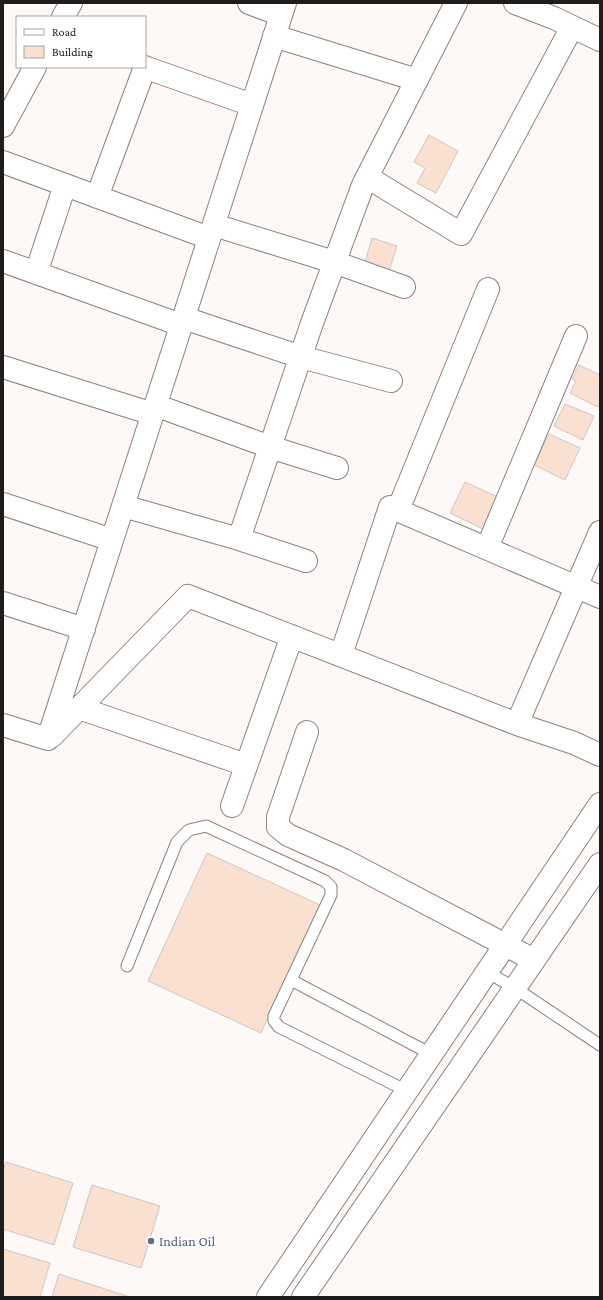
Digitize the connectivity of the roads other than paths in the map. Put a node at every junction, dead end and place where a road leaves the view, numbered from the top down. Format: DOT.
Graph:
graph roads {
  1 [pos="71,3"];
  2 [pos="249,3"];
  3 [pos="456,3"];
  4 [pos="515,3"];
  5 [pos="283,9"];
  6 [pos="64,16"];
  7 [pos="572,27"];
  8 [pos="274,36"];
  9 [pos="600,40"];
  10 [pos="146,67"];
  11 [pos="34,68"];
  12 [pos="145,68"];
  13 [pos="417,80"];
  14 [pos="252,105"];
  15 [pos="3,126"];
  16 [pos="3,162"];
  17 [pos="367,177"];
  18 [pos="65,185"];
  19 [pos="97,196"];
  20 [pos="211,231"];
  21 [pos="3,261"];
  22 [pos="334,262"];
  23 [pos="36,273"];
  24 [pos="404,287"];
  25 [pos="488,289"];
  26 [pos="182,322"];
  27 [pos="576,336"];
  28 [pos="301,356"];
  29 [pos="3,367"];
  30 [pos="391,381"];
  31 [pos="154,410"];
  32 [pos="270,447"];
  33 [pos="338,468"];
  34 [pos="3,504"];
  35 [pos="123,506"];
  36 [pos="398,510"];
  37 [pos="600,532"];
  38 [pos="239,539"];
  39 [pos="112,540"];
  40 [pos="487,548"];
  41 [pos="306,561"];
  42 [pos="576,587"];
  43 [pos="600,597"];
  44 [pos="3,603"];
  45 [pos="84,629"];
  46 [pos="292,636"];
  47 [pos="341,655"];
  48 [pos="79,708"];
  49 [pos="3,724"];
  50 [pos="517,724"];
  51 [pos="307,732"];
  52 [pos="48,740"];
  53 [pos="600,754"];
  54 [pos="246,765"];
  55 [pos="600,804"];
  56 [pos="232,806"];
  57 [pos="600,864"];
  58 [pos="505,945"];
  59 [pos="534,960"];
  60 [pos="127,966"];
  61 [pos="487,972"];
  62 [pos="291,980"];
  63 [pos="515,988"];
  64 [pos="600,1045"];
  65 [pos="431,1054"];
  66 [pos="407,1090"];
  67 [pos="268,1297"];
  68 [pos="303,1297"];
  1 -- 6 [label="main road"];
  2 -- 5 [label="main road"];
  3 -- 13 [label="main road"];
  4 -- 7 [label="main road"];
  5 -- 8 [label="main road"];
  7 -- 9 [label="main road"];
  7 -- 17 [label="main road"];
  8 -- 13 [label="main road"];
  8 -- 14 [label="main road"];
  10 -- 14 [label="main road"];
  11 -- 15 [label="main road"];
  12 -- 19 [label="main road"];
  13 -- 17 [label="main road"];
  14 -- 20 [label="main road"];
  16 -- 18 [label="main road"];
  17 -- 22 [label="main road"];
  18 -- 19 [label="main road"];
  18 -- 23 [label="main road"];
  19 -- 20 [label="main road"];
  20 -- 22 [label="main road"];
  20 -- 26 [label="main road"];
  21 -- 23 [label="main road"];
  22 -- 24 [label="main road"];
  22 -- 28 [label="main road"];
  23 -- 26 [label="main road"];
  25 -- 36 [label="main road"];
  26 -- 28 [label="main road"];
  26 -- 31 [label="main road"];
  27 -- 40 [label="main road"];
  28 -- 30 [label="main road"];
  28 -- 32 [label="main road"];
  29 -- 31 [label="main road"];
  31 -- 32 [label="main road"];
  31 -- 35 [label="main road"];
  32 -- 33 [label="main road"];
  32 -- 38 [label="main road"];
  34 -- 39 [label="main road"];
  35 -- 38 [label="main road"];
  35 -- 39 [label="main road"];
  36 -- 40 [label="main road"];
  36 -- 47 [label="main road"];
  37 -- 42 [label="main road"];
  38 -- 41 [label="main road"];
  39 -- 45 [label="main road"];
  40 -- 42 [label="main road"];
  42 -- 43 [label="main road"];
  42 -- 50 [label="main road"];
  44 -- 45 [label="main road"];
  45 -- 52 [label="main road"];
  46 -- 47 [label="main road"];
  46 -- 48 [label="main road"];
  46 -- 54 [label="main road"];
  47 -- 50 [label="main road"];
  48 -- 52 [label="main road"];
  48 -- 54 [label="main road"];
  49 -- 52 [label="main road"];
  50 -- 53 [label="main road"];
  51 -- 58 [label="main road"];
  54 -- 56 [label="main road"];
  55 -- 58 [label="main road"];
  57 -- 59 [label="main road"];
  58 -- 59 [label="main road"];
  58 -- 61 [label="main road"];
  59 -- 63 [label="main road"];
  60 -- 62 [label="lane"];
  61 -- 63 [label="lane"];
  61 -- 65 [label="main road"];
  62 -- 65 [label="lane"];
  62 -- 66 [label="lane"];
  63 -- 64 [label="lane"];
  63 -- 68 [label="main road"];
  65 -- 66 [label="main road"];
  66 -- 67 [label="main road"];
}
